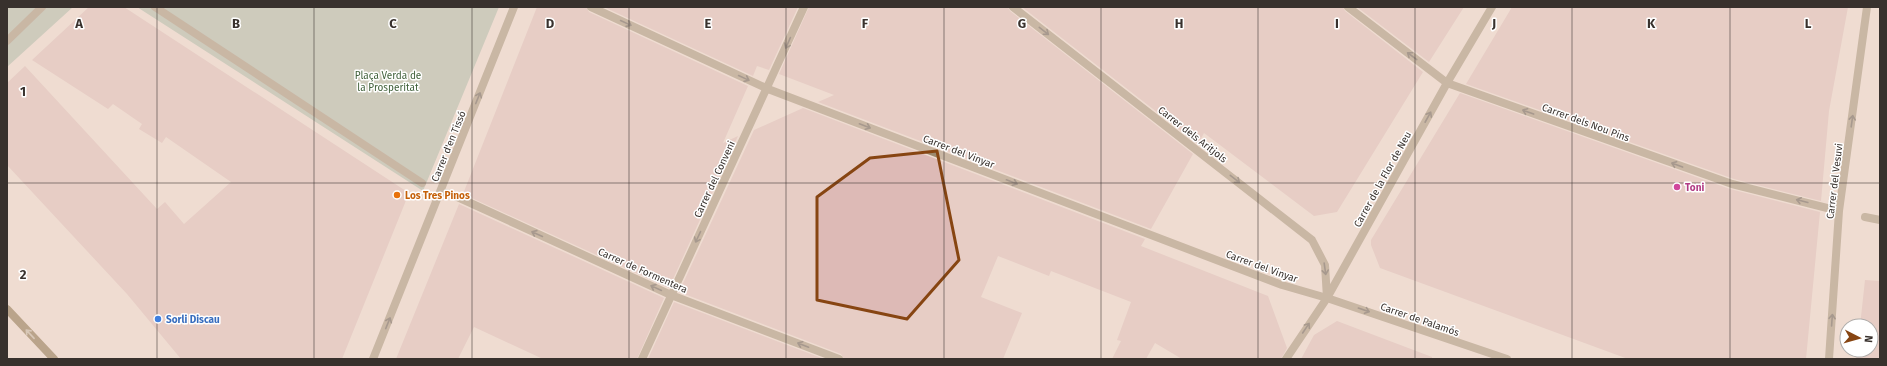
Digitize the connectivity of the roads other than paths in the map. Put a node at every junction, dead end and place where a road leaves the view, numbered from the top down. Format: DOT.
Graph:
graph roads {
  1 [pos="42,7"];
  2 [pos="155,7"];
  3 [pos="514,7"];
  4 [pos="591,7"];
  5 [pos="804,7"];
  6 [pos="1013,7"];
  7 [pos="1348,7"];
  8 [pos="1492,7"];
  9 [pos="1867,7"];
  10 [pos="7,41"];
  11 [pos="1447,83"];
  12 [pos="768,89"];
  13 [pos="422,183"];
  14 [pos="441,192"];
  15 [pos="1839,211"];
  16 [pos="1865,217"];
  17 [pos="1880,220"];
  18 [pos="671,295"];
  19 [pos="1327,298"];
  20 [pos="7,309"];
  21 [pos="54,359"];
  22 [pos="373,359"];
  23 [pos="642,359"];
  24 [pos="839,359"];
  25 [pos="1286,359"];
  26 [pos="1507,359"];
  27 [pos="1829,359"];
  1 -- 10 [label="street"];
  2 -- 13 [label="street"];
  14 -- 3 [label="street, Carrer d'en Tissó, one-way"];
  4 -- 12 [label="street, Carrer del Vinyar, one-way"];
  5 -- 12 [label="street, Carrer del Conveni, one-way"];
  6 -- 19 [label="street, Carrer dels Aritjols, one-way"];
  11 -- 7 [label="street, Carrer dels Nou Pins, one-way"];
  8 -- 11 [label="street, Carrer de la Flor de Neu"];
  15 -- 9 [label="street, Carrer del Vesuvi, one-way"];
  15 -- 11 [label="street, Carrer dels Nou Pins, one-way"];
  19 -- 11 [label="street, Carrer de la Flor de Neu, one-way"];
  12 -- 18 [label="street, Carrer del Conveni, one-way"];
  12 -- 19 [label="street, Carrer del Vinyar, one-way"];
  18 -- 14 [label="street, Carrer de Formentera, one-way"];
  22 -- 14 [label="street, Carrer d'en Tissó, one-way"];
  27 -- 15 [label="street, Carrer del Vesuvi, one-way"];
  16 -- 17 [label="street"];
  18 -- 23 [label="street, Carrer del Conveni"];
  24 -- 18 [label="street, Carrer de Formentera, one-way"];
  25 -- 19 [label="street, Carrer de la Flor de Neu, one-way"];
  19 -- 26 [label="street, Carrer de Palamós, one-way"];
  21 -- 20 [label="main road, one-way"];
}
